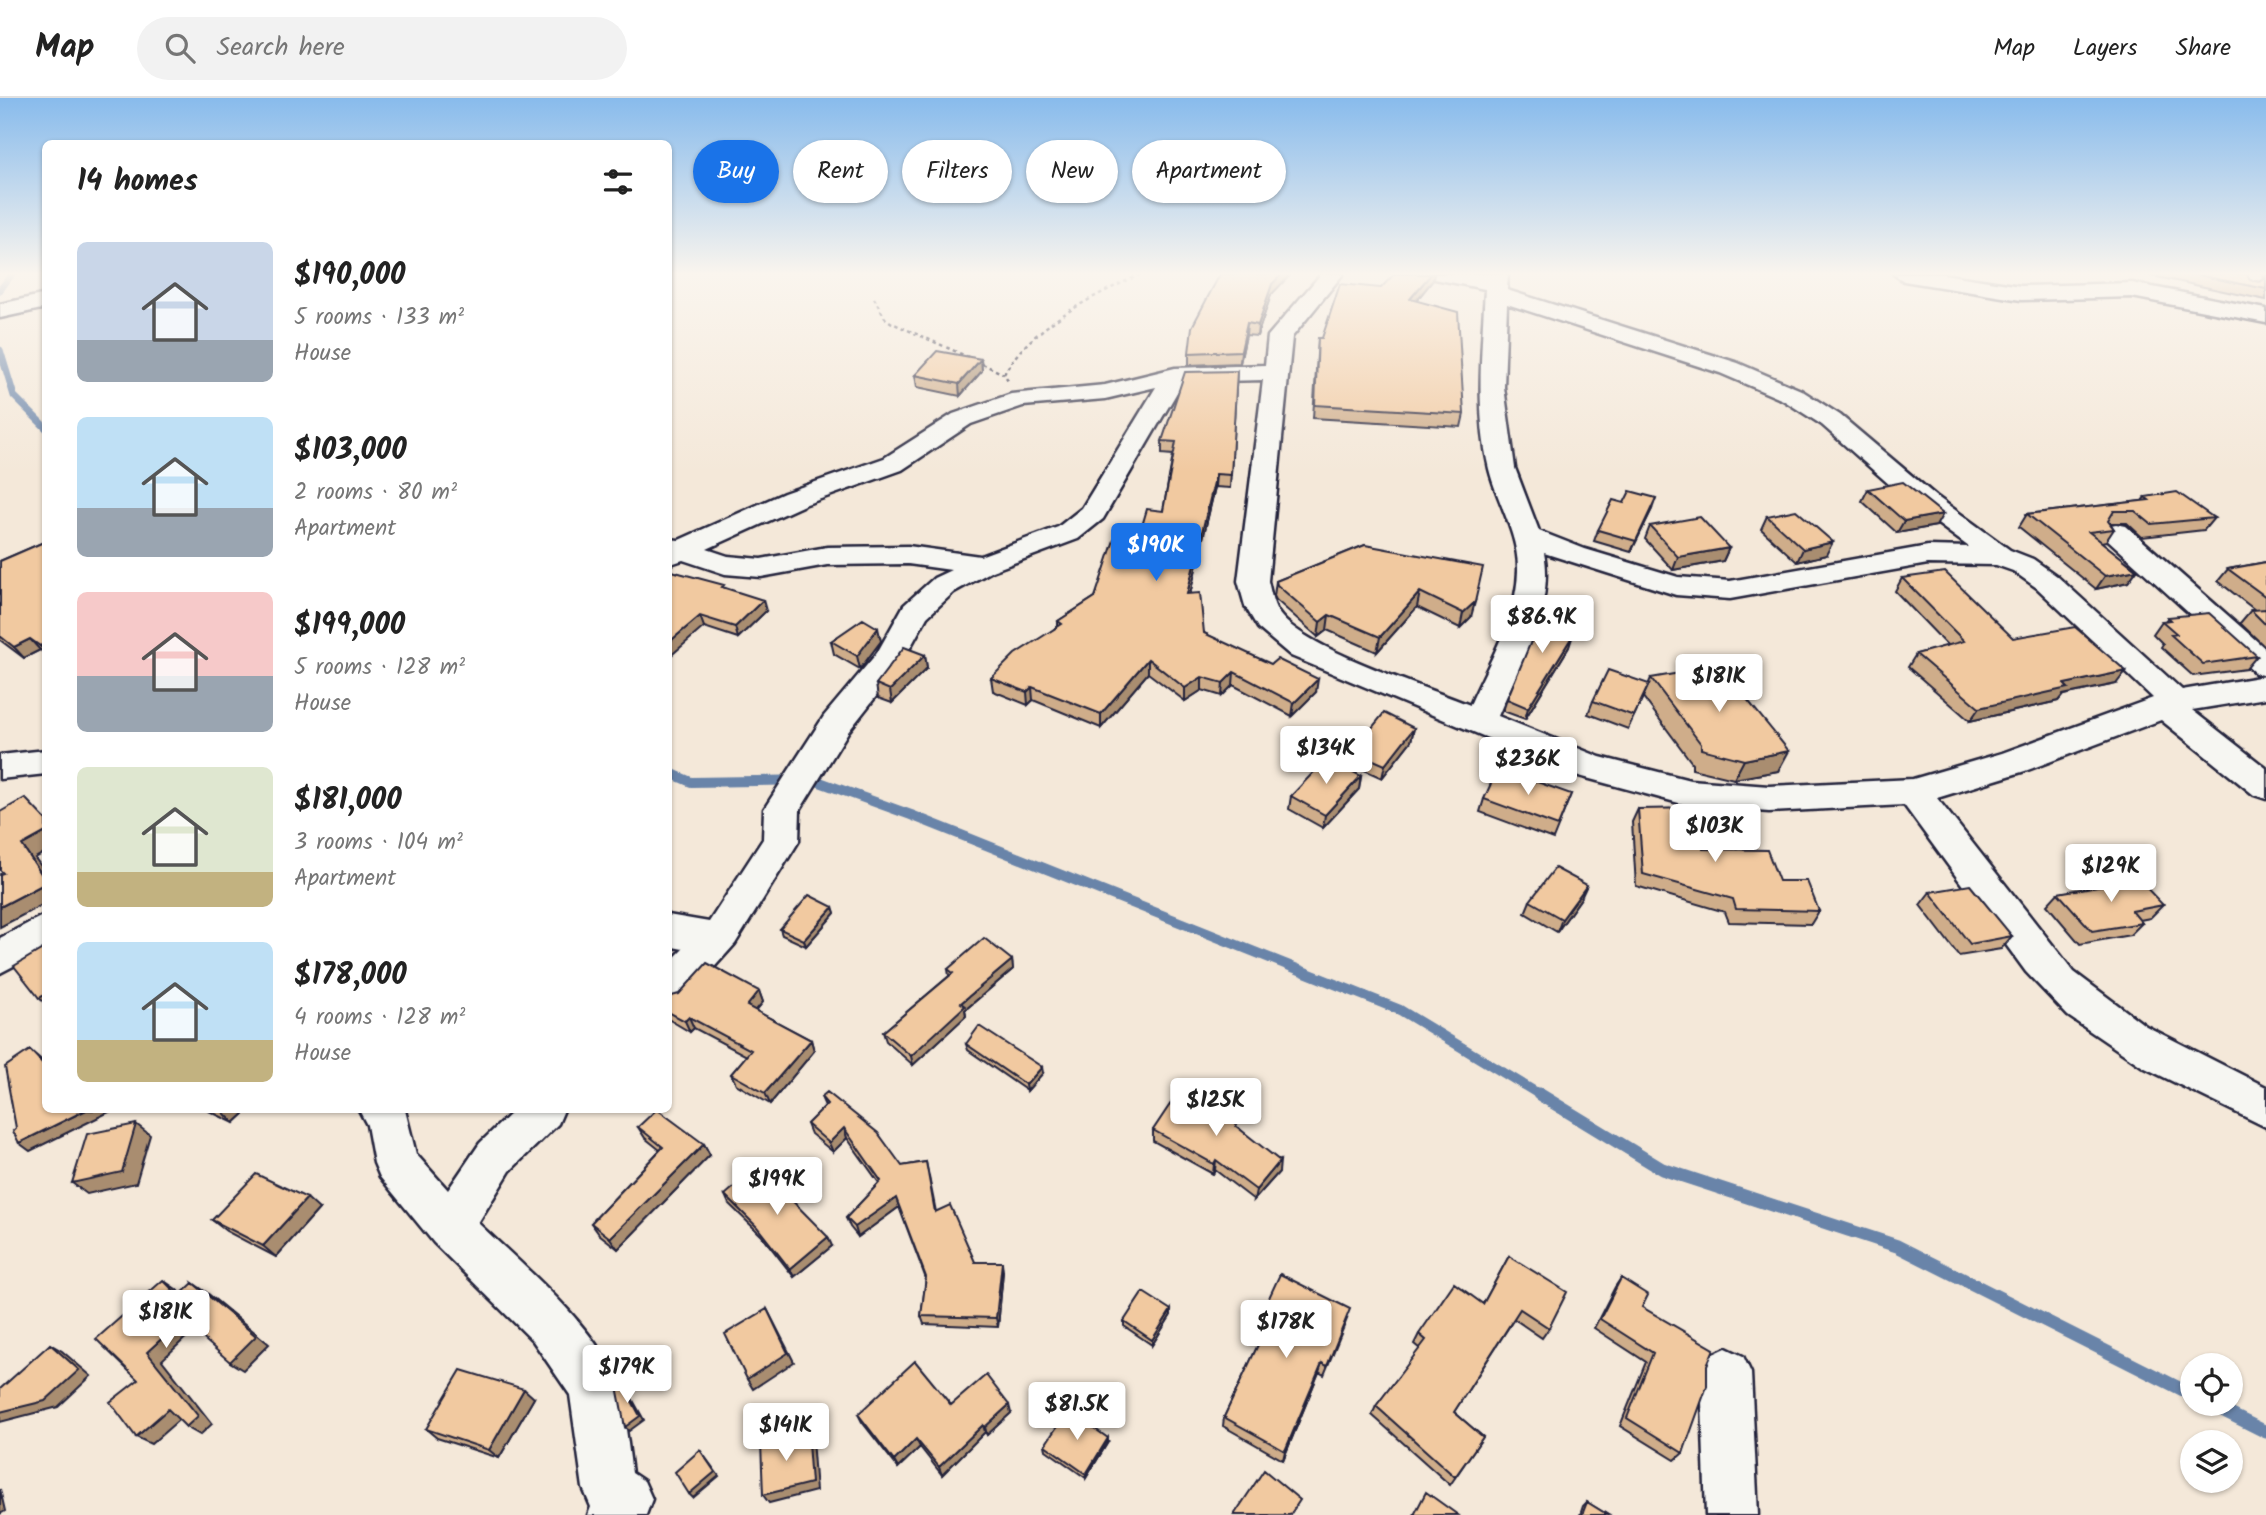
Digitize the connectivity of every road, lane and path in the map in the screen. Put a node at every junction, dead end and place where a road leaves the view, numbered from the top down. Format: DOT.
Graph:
graph roads {
  1 [pos="929,340"];
  2 [pos="1032,340"];
  3 [pos="1280,340"];
  4 [pos="1494,340"];
  5 [pos="1652,340"];
  6 [pos="1276,372"];
  7 [pos="1004,374"];
  8 [pos="1175,375"];
  9 [pos="1020,400"];
  10 [pos="2116,532"];
  11 [pos="1527,536"];
  12 [pos="673,551"];
  13 [pos="2000,556"];
  14 [pos="982,565"];
  15 [pos="2266,666"];
  16 [pos="2266,688"];
  17 [pos="2171,704"];
  18 [pos="1480,721"];
  19 [pos="42,762"];
  20 [pos="0,767"];
  21 [pos="2266,786"];
  22 [pos="1913,792"];
  23 [pos="42,931"];
  24 [pos="672,931"];
  25 [pos="715,941"];
  26 [pos="0,957"];
  27 [pos="672,987"];
  28 [pos="2266,1108"];
  29 [pos="384,1113"];
  30 [pos="540,1113"];
  31 [pos="450,1227"];
  32 [pos="1726,1373"];
  33 [pos="614,1515"];
  34 [pos="1731,1515"];
  1 -- 7 [label="path"];
  2 -- 7 [label="path"];
  3 -- 6 [label="street"];
  4 -- 11 [label="street"];
  5 -- 13 [label="street"];
  6 -- 8 [label="street"];
  6 -- 18 [label="street"];
  7 -- 9 [label="path"];
  8 -- 9 [label="street"];
  8 -- 14 [label="street"];
  9 -- 12 [label="street"];
  10 -- 15 [label="street"];
  11 -- 13 [label="street"];
  11 -- 18 [label="street"];
  12 -- 14 [label="street"];
  13 -- 17 [label="street"];
  14 -- 25 [label="street"];
  16 -- 17 [label="street"];
  17 -- 21 [label="street"];
  17 -- 22 [label="street"];
  18 -- 22 [label="street"];
  19 -- 20 [label="street"];
  22 -- 28 [label="street"];
  23 -- 26 [label="street"];
  24 -- 25 [label="street"];
  25 -- 27 [label="street"];
  29 -- 31 [label="street"];
  30 -- 31 [label="street"];
  31 -- 33 [label="street"];
  32 -- 34 [label="street"];
}
